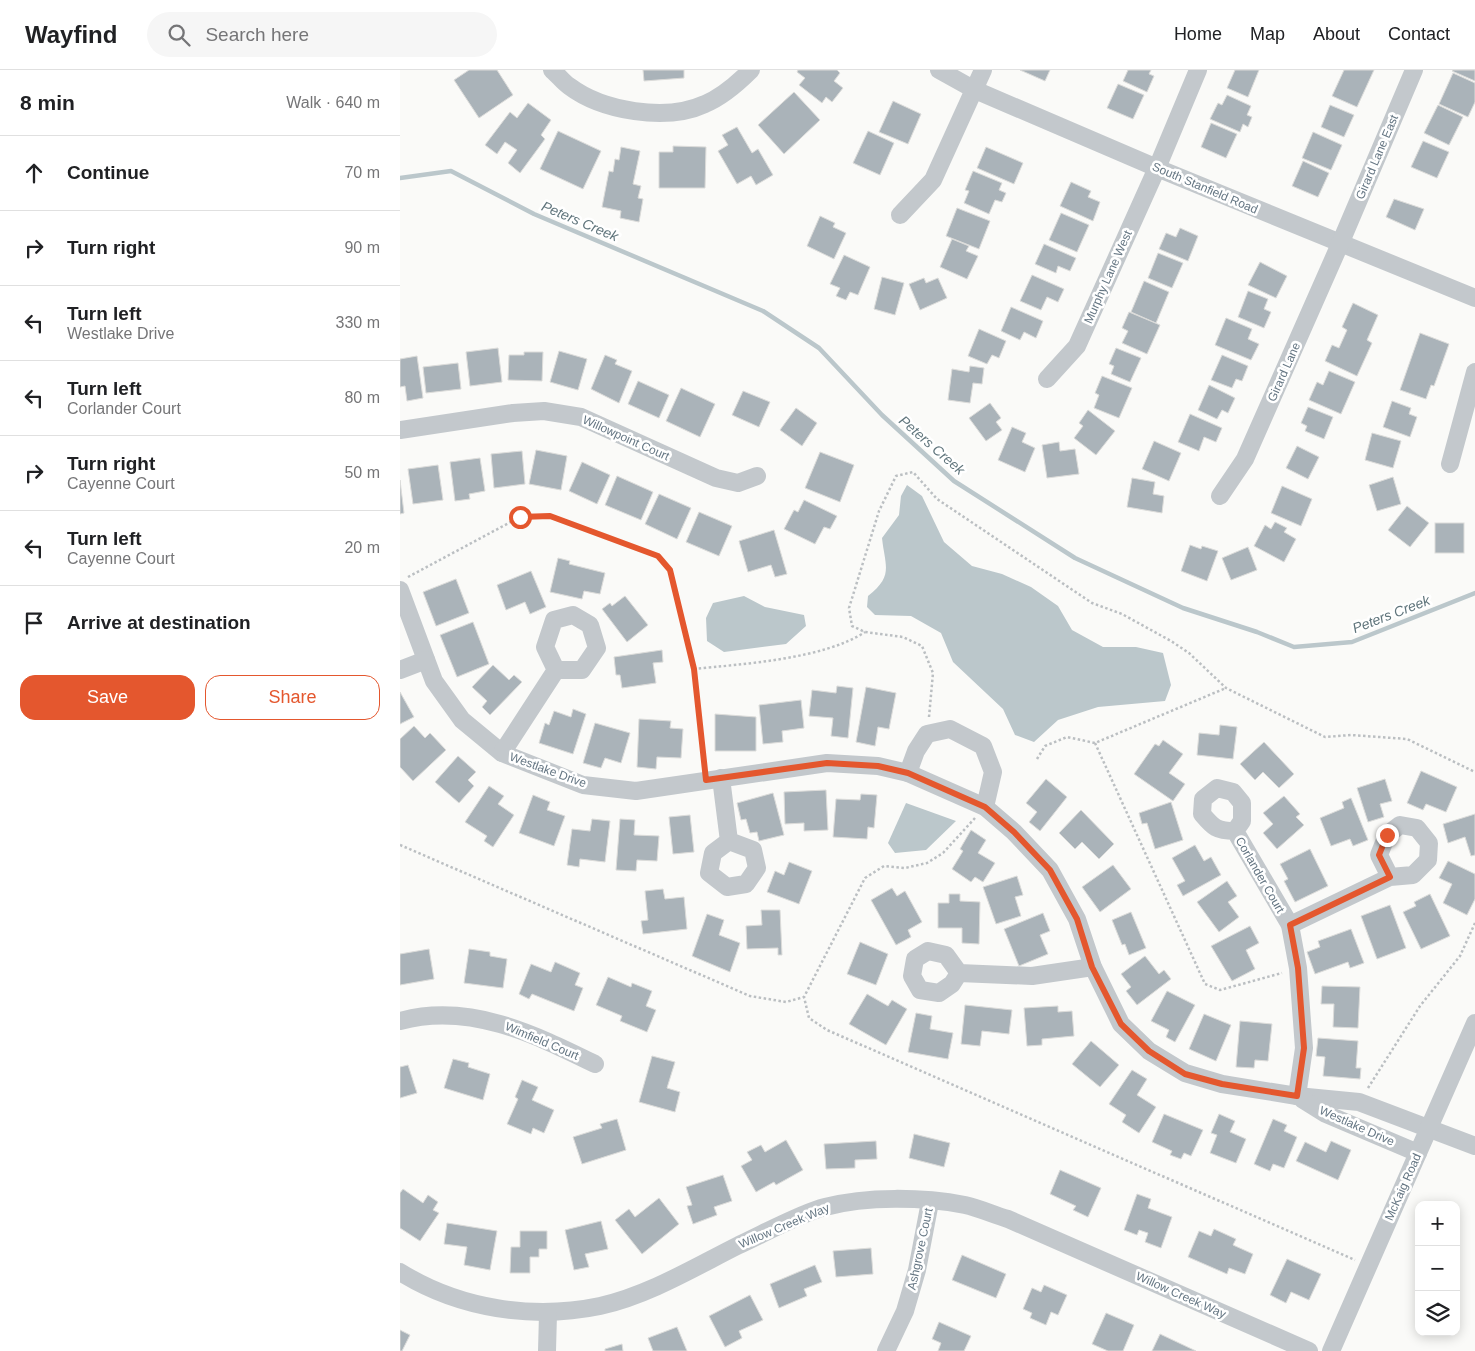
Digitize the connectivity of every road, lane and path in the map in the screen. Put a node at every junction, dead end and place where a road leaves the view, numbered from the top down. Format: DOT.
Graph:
graph roads {
  1 [pos="552,70"];
  2 [pos="751,70"];
  3 [pos="939,70"];
  4 [pos="983,70"];
  5 [pos="1198,70"];
  6 [pos="1414,70"];
  7 [pos="975,90"];
  8 [pos="1158,168"];
  9 [pos="900,215"];
  10 [pos="1340,244"];
  11 [pos="1475,298"];
  12 [pos="1475,372"];
  13 [pos="1047,379"];
  14 [pos="400,430"];
  15 [pos="1450,464"];
  16 [pos="757,476"];
  17 [pos="1220,496"];
  18 [pos="400,581"];
  19 [pos="400,590"];
  20 [pos="865,632"];
  21 [pos="426,660"];
  22 [pos="694,669"];
  23 [pos="400,670"];
  24 [pos="556,670"];
  25 [pos="1226,688"];
  26 [pos="927,734"];
  27 [pos="1095,743"];
  28 [pos="502,752"];
  29 [pos="1037,759"];
  30 [pos="1475,772"];
  31 [pos="908,773"];
  32 [pos="713,779"];
  33 [pos="985,807"];
  34 [pos="1235,831"];
  35 [pos="729,841"];
  36 [pos="400,844"];
  37 [pos="1390,877"];
  38 [pos="1475,923"];
  39 [pos="1290,925"];
  40 [pos="1092,967"];
  41 [pos="1298,968"];
  42 [pos="959,973"];
  43 [pos="804,996"];
  44 [pos="400,1021"];
  45 [pos="1475,1023"];
  46 [pos="595,1064"];
  47 [pos="1297,1096"];
  48 [pos="1359,1102"];
  49 [pos="1430,1127"];
  50 [pos="1475,1146"];
  51 [pos="1418,1154"];
  52 [pos="930,1202"];
  53 [pos="1367,1266"];
  54 [pos="400,1272"];
  55 [pos="548,1314"];
  56 [pos="547,1351"];
  57 [pos="886,1351"];
  58 [pos="1309,1351"];
  59 [pos="1331,1351"];
  1 -- 2 [label="street"];
  3 -- 7 [label="street, South Stanfield Road"];
  4 -- 7 [label="street"];
  5 -- 8 [label="street, Murphy Lane West"];
  6 -- 10 [label="street, Girard Lane East"];
  7 -- 8 [label="street, South Stanfield Road"];
  7 -- 9 [label="street"];
  8 -- 10 [label="street, South Stanfield Road"];
  8 -- 13 [label="street, Murphy Lane West"];
  10 -- 11 [label="street, South Stanfield Road"];
  10 -- 17 [label="street, Girard Lane"];
  12 -- 15 [label="street"];
  14 -- 16 [label="street, Willowpoint Court"];
  18 -- 22 [label="path"];
  19 -- 21 [label="street, Westlake Drive"];
  20 -- 22 [label="path"];
  20 -- 25 [label="path"];
  20 -- 26 [label="path"];
  21 -- 23 [label="street"];
  21 -- 28 [label="street, Westlake Drive"];
  22 -- 32 [label="path"];
  24 -- 28 [label="street"];
  25 -- 27 [label="path"];
  25 -- 30 [label="path"];
  26 -- 31 [label="street"];
  26 -- 33 [label="street"];
  27 -- 29 [label="path"];
  27 -- 41 [label="path"];
  28 -- 32 [label="street, Westlake Drive"];
  31 -- 32 [label="street, Westlake Drive"];
  31 -- 33 [label="street, Westlake Drive"];
  32 -- 35 [label="street"];
  33 -- 40 [label="street, Westlake Drive"];
  33 -- 43 [label="path"];
  34 -- 39 [label="street, Corlander Court"];
  36 -- 43 [label="path"];
  37 -- 39 [label="street"];
  38 -- 48 [label="path"];
  39 -- 41 [label="street, Corlander Court"];
  40 -- 42 [label="street"];
  40 -- 47 [label="street, Westlake Drive"];
  41 -- 47 [label="street, Corlander Court"];
  43 -- 53 [label="path"];
  44 -- 46 [label="street, Wimfield Court"];
  45 -- 49 [label="street, McKaig Road"];
  47 -- 48 [label="street, Westlake Drive"];
  47 -- 51 [label="street, Westlake Drive"];
  48 -- 49 [label="street, Westlake Drive"];
  49 -- 50 [label="street, Westlake Drive"];
  49 -- 51 [label="street, McKaig Road"];
  51 -- 53 [label="street, McKaig Road"];
  52 -- 55 [label="street, Willow Creek Way"];
  52 -- 57 [label="street, Ashgrove Court"];
  52 -- 58 [label="street, Willow Creek Way"];
  53 -- 59 [label="street, McKaig Road"];
  54 -- 55 [label="street, Willow Creek Way"];
  55 -- 56 [label="street"];
}
